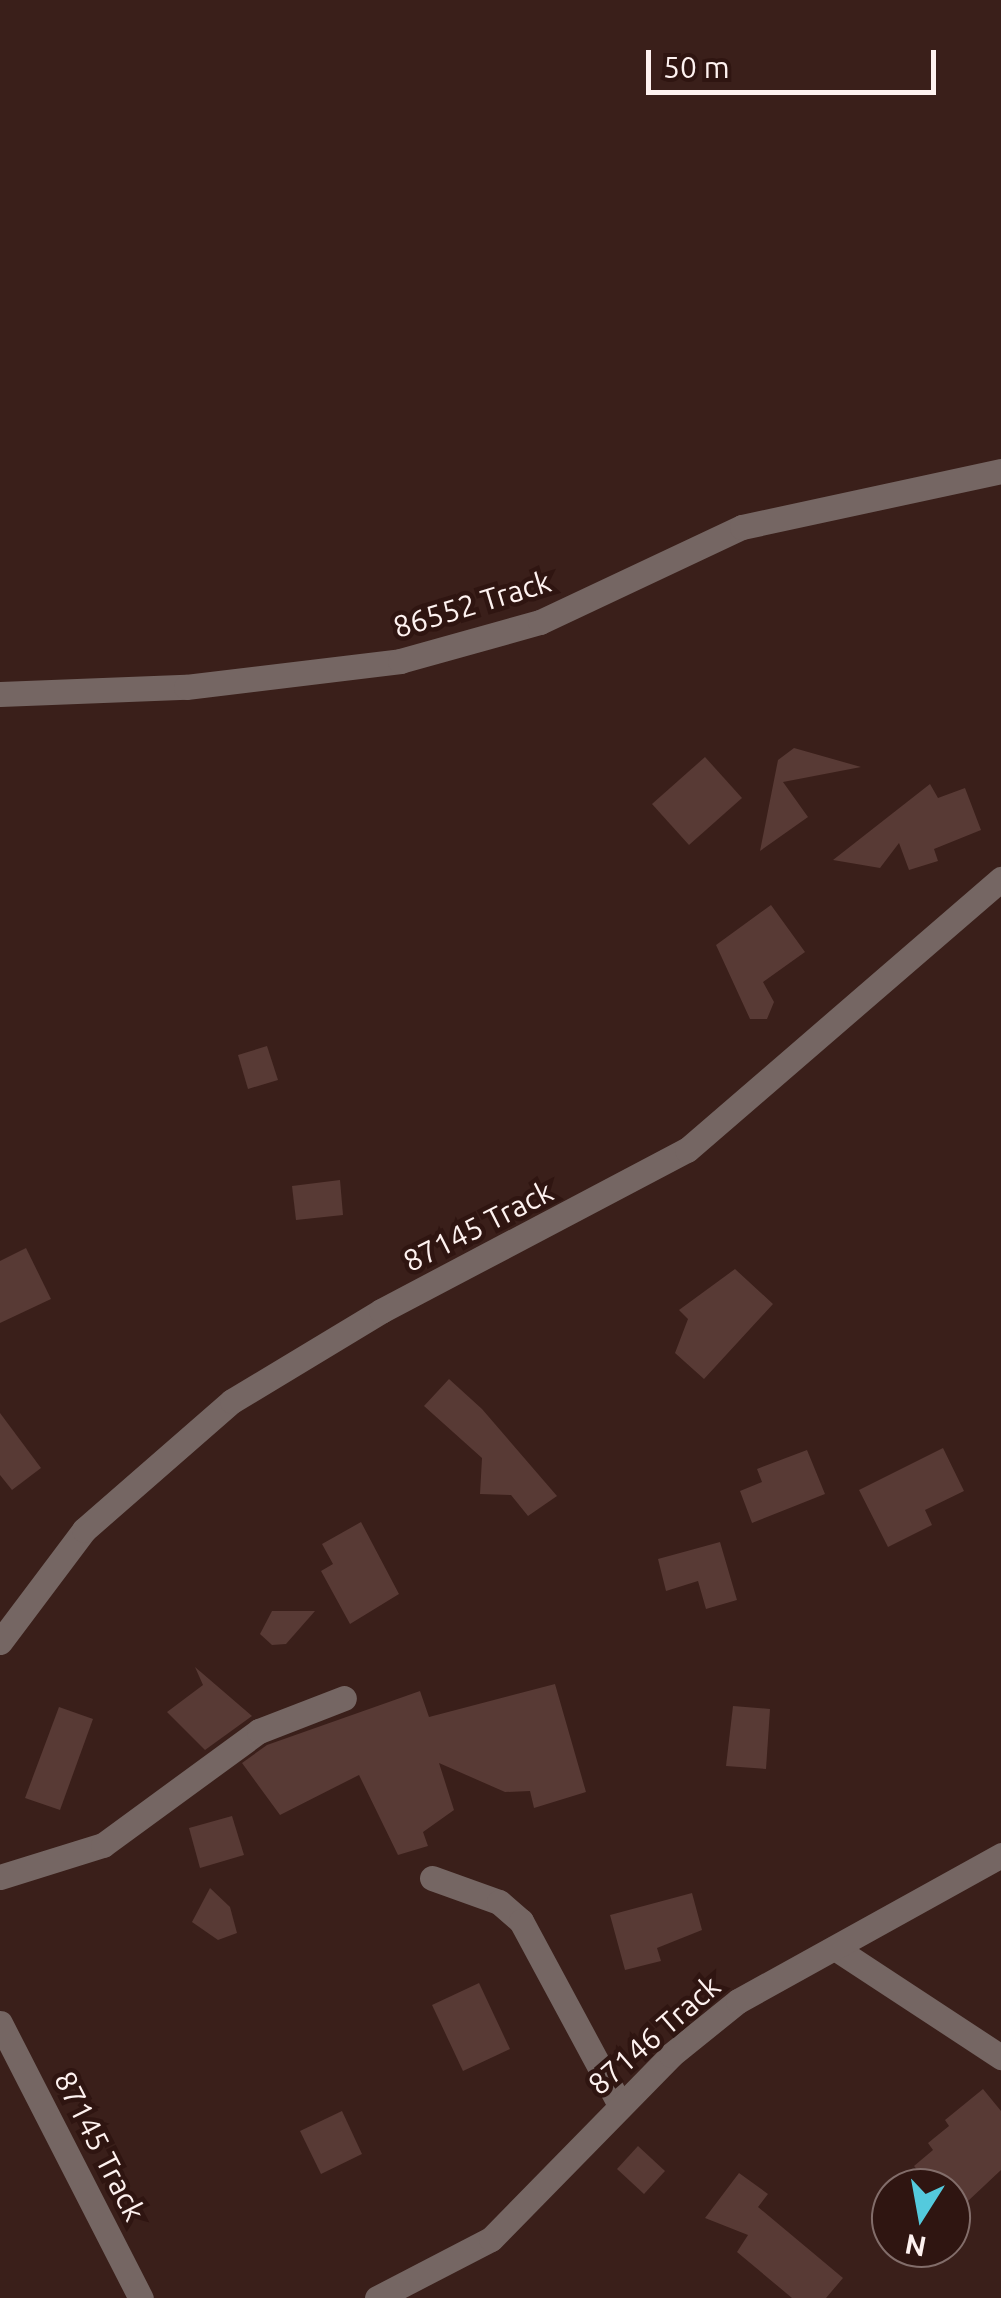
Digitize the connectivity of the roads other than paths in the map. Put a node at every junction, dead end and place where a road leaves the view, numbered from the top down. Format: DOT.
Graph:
graph roads {
  1 [pos="1001,471"];
  2 [pos="0,694"];
  3 [pos="1001,880"];
  4 [pos="0,1642"];
  5 [pos="344,1698"];
  6 [pos="1001,1854"];
  7 [pos="0,1877"];
  8 [pos="432,1878"];
  9 [pos="834,1948"];
  10 [pos="0,2023"];
  11 [pos="1001,2056"];
  12 [pos="620,2105"];
  13 [pos="141,2298"];
  14 [pos="377,2298"];
  1 -- 2 [label="street, 86552 Track"];
  3 -- 4 [label="street, 87145 Track"];
  5 -- 7 [label="street"];
  6 -- 9 [label="street, 87146 Track"];
  8 -- 12 [label="street"];
  9 -- 11 [label="street"];
  9 -- 12 [label="street, 87146 Track"];
  10 -- 13 [label="street, 87145 Track"];
  12 -- 14 [label="street, 87146 Track"];
}
